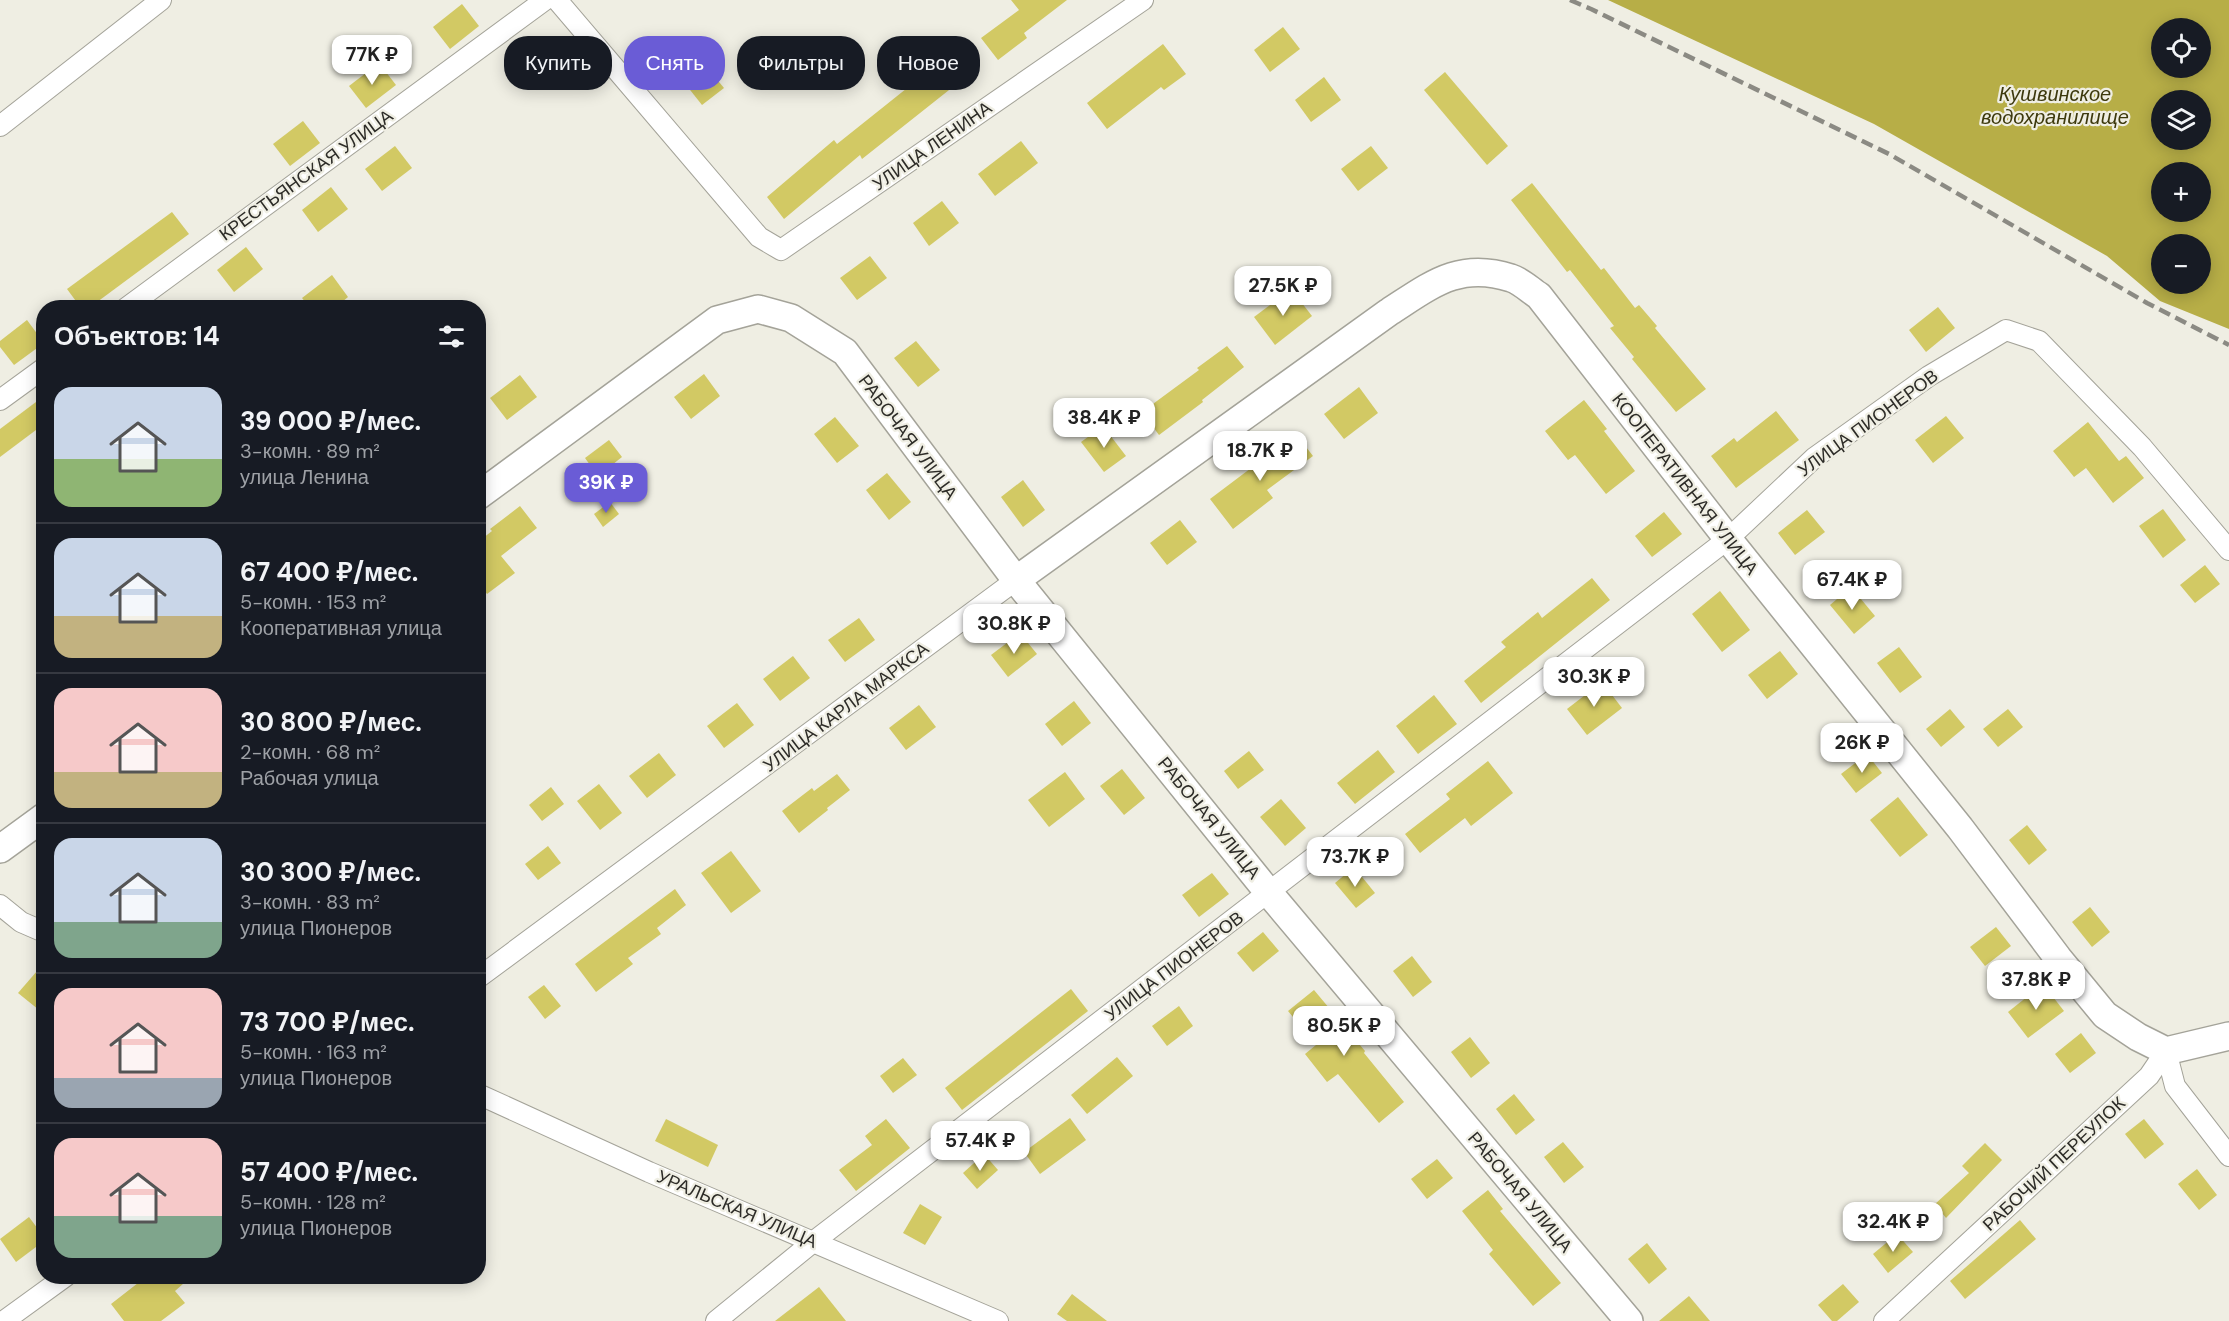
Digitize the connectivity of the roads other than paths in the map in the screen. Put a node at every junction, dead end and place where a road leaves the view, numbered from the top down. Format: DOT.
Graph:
graph roads {
  1 [pos="161,0"];
  2 [pos="545,0"];
  3 [pos="557,0"];
  4 [pos="1143,0"];
  5 [pos="0,126"];
  6 [pos="1488,273"];
  7 [pos="137,300"];
  8 [pos="36,374"];
  9 [pos="0,399"];
  10 [pos="486,490"];
  11 [pos="1728,539"];
  12 [pos="2229,550"];
  13 [pos="1016,580"];
  14 [pos="36,823"];
  15 [pos="0,849"];
  16 [pos="1269,892"];
  17 [pos="0,905"];
  18 [pos="36,929"];
  19 [pos="486,972"];
  20 [pos="2229,1036"];
  21 [pos="2166,1051"];
  22 [pos="486,1098"];
  23 [pos="2229,1156"];
  24 [pos="813,1242"];
  25 [pos="55,1284"];
  26 [pos="4,1321"];
  27 [pos="716,1321"];
  28 [pos="998,1321"];
  29 [pos="1629,1321"];
  30 [pos="1884,1321"];
  1 -- 5 [label="street"];
  2 -- 7 [label="street, КРЕСТЬЯНСКАЯ УЛИЦА"];
  3 -- 4 [label="street, УЛИЦА ЛЕНИНА"];
  6 -- 11 [label="main road, КООПЕРАТИВНАЯ УЛИЦА"];
  6 -- 13 [label="main road, УЛИЦА КАРЛА МАРКСА"];
  8 -- 9 [label="street"];
  10 -- 13 [label="main road, РАБОЧАЯ УЛИЦА"];
  11 -- 12 [label="street, УЛИЦА ПИОНЕРОВ"];
  11 -- 16 [label="street, УЛИЦА ПИОНЕРОВ"];
  11 -- 21 [label="main road, КООПЕРАТИВНАЯ УЛИЦА"];
  13 -- 16 [label="main road, РАБОЧАЯ УЛИЦА"];
  13 -- 19 [label="street, УЛИЦА КАРЛА МАРКСА"];
  14 -- 15 [label="main road"];
  16 -- 24 [label="street, УЛИЦА ПИОНЕРОВ"];
  16 -- 29 [label="main road, РАБОЧАЯ УЛИЦА"];
  17 -- 18 [label="street"];
  20 -- 21 [label="main road"];
  21 -- 23 [label="street"];
  21 -- 30 [label="street, РАБОЧИЙ ПЕРЕУЛОК"];
  22 -- 24 [label="street, УРАЛЬСКАЯ УЛИЦА"];
  24 -- 27 [label="street, УЛИЦА ПИОНЕРОВ"];
  24 -- 28 [label="street, УРАЛЬСКАЯ УЛИЦА"];
  25 -- 26 [label="street"];
}
